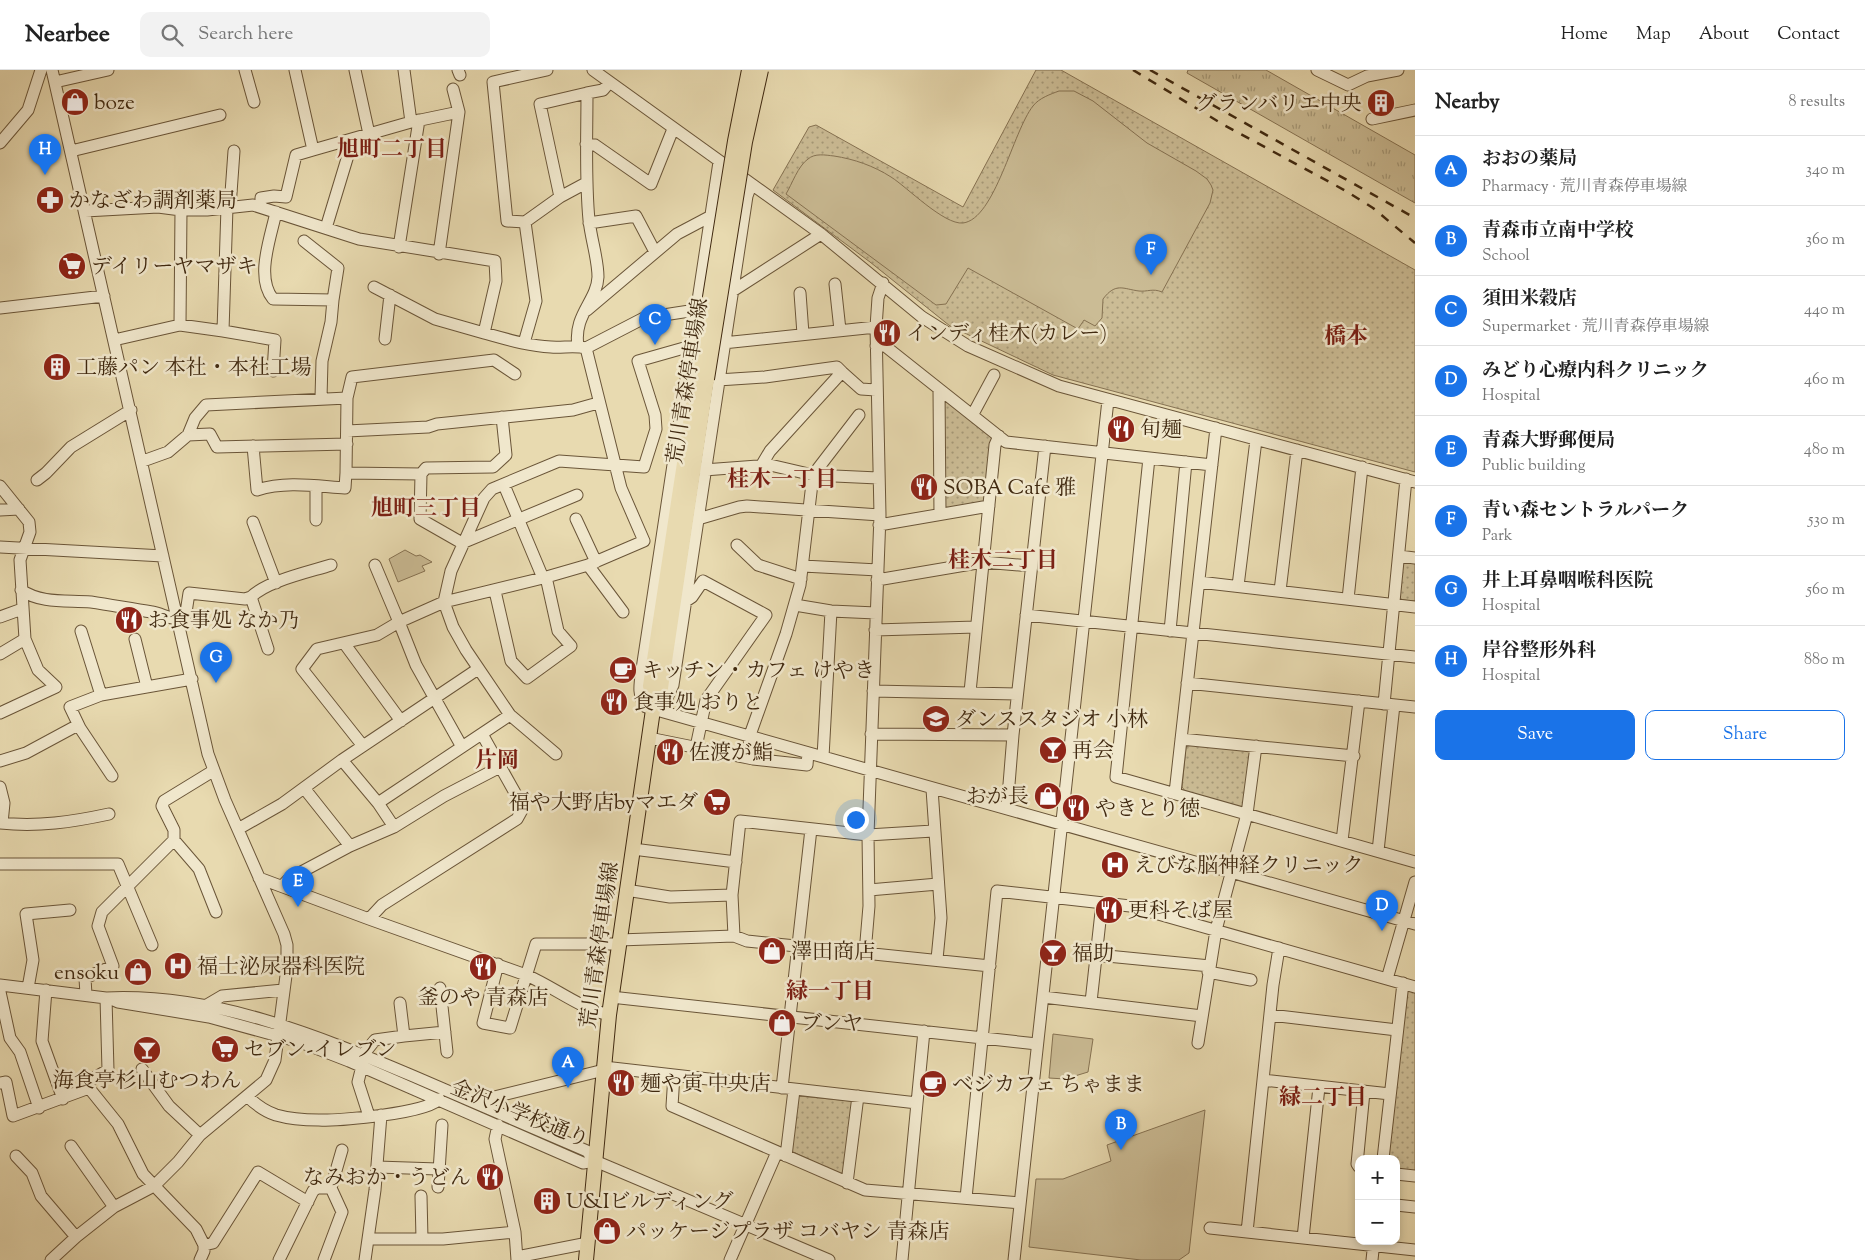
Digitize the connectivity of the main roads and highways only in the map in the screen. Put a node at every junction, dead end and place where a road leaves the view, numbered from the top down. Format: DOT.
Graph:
graph roads {
  1 [pos="749,70"];
  2 [pos="761,70"];
  3 [pos="707,379"];
  4 [pos="586,1260"];
  1 -- 3 [label="main road, 荒川青森停車場線, bridge"];
  2 -- 3 [label="main road, 荒川青森停車場線, bridge"];
  3 -- 4 [label="main road, 荒川青森停車場線"];
}
